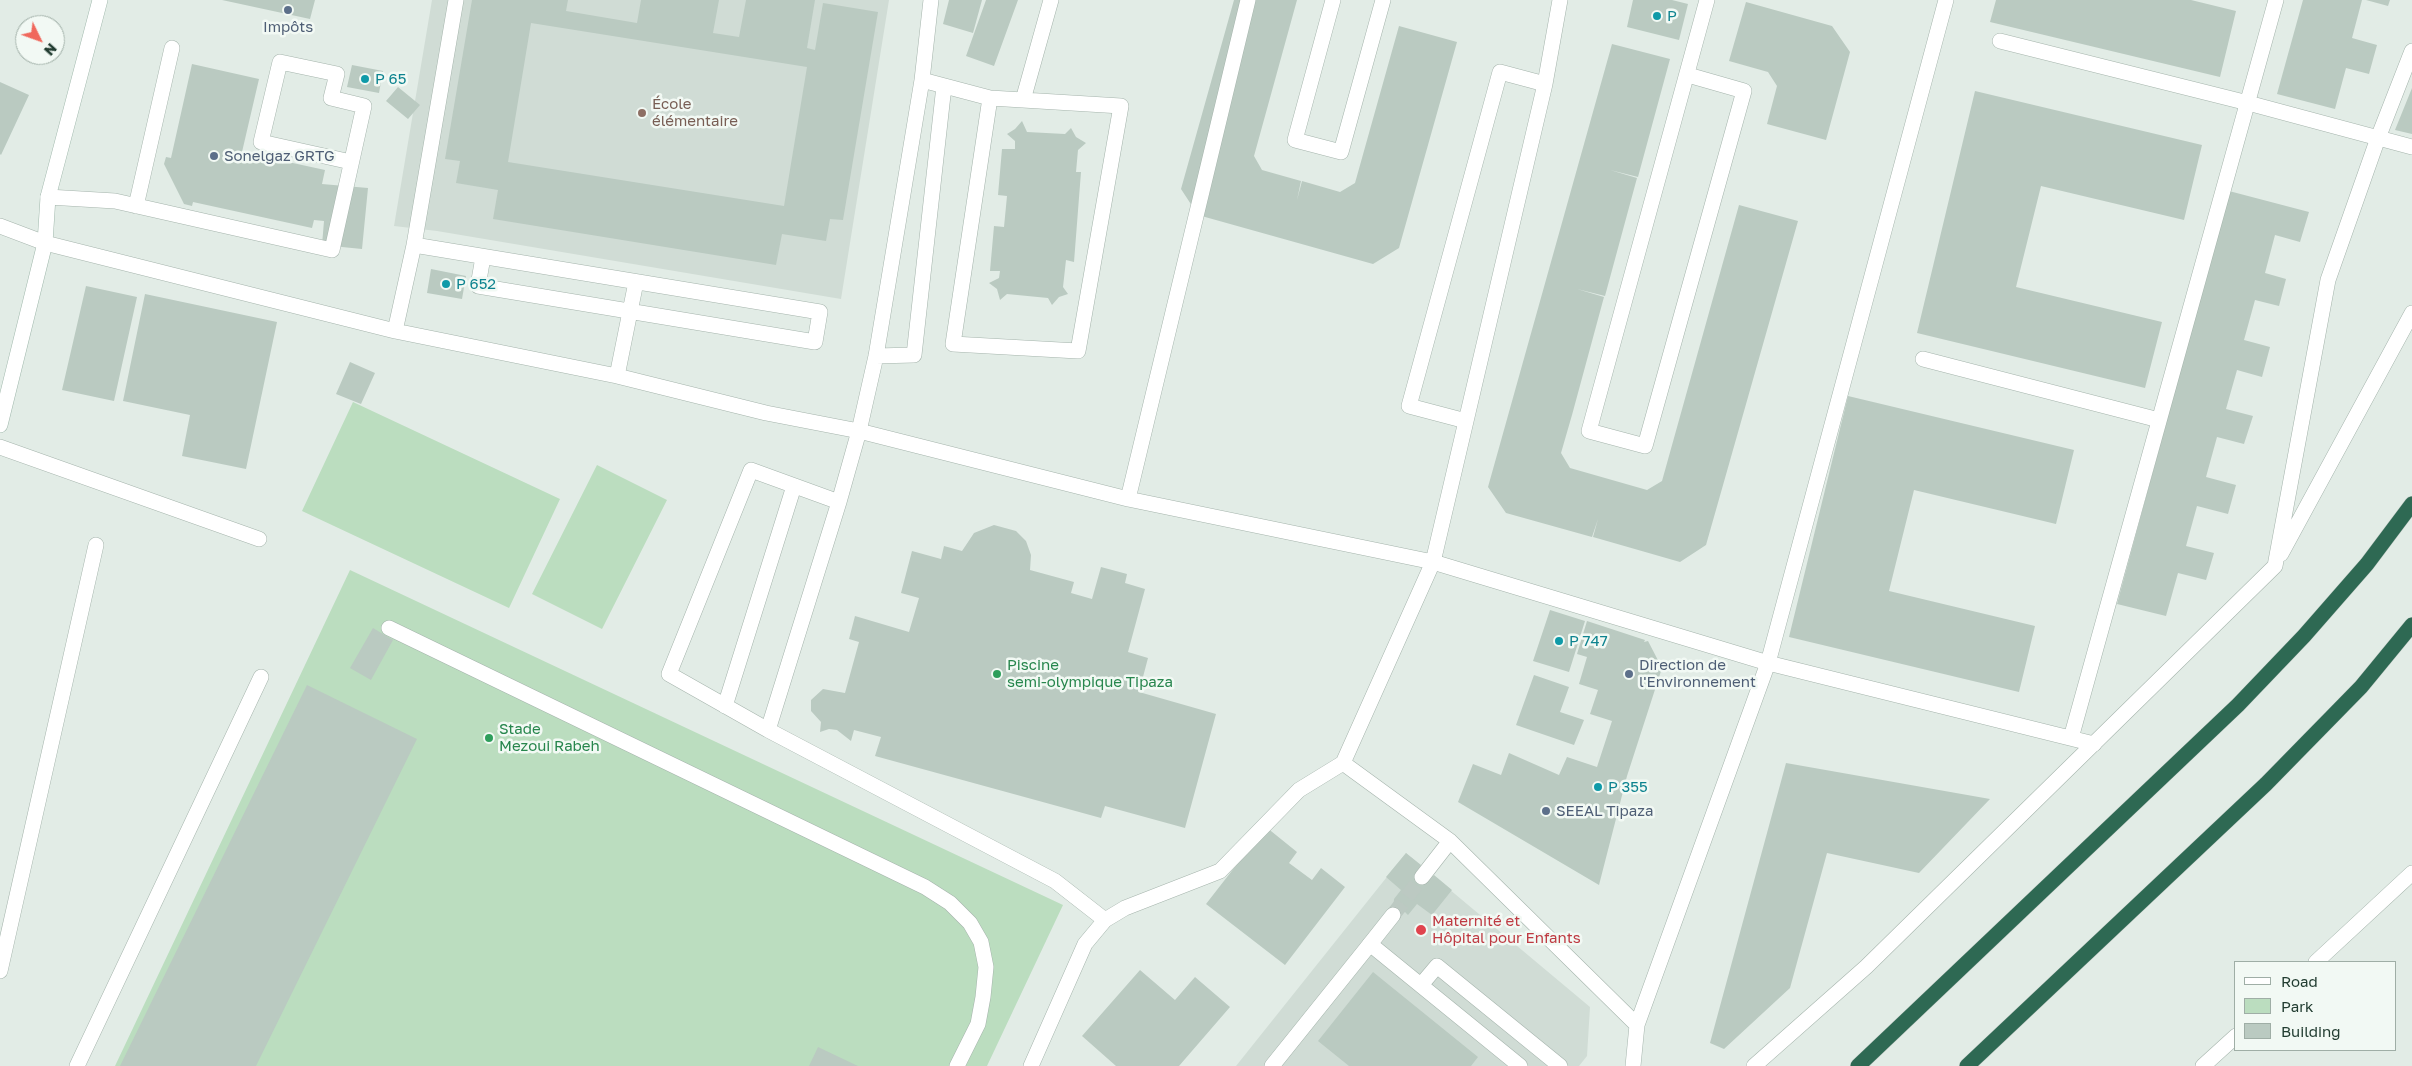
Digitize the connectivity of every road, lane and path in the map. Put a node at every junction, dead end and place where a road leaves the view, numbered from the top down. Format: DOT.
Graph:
graph roads {
  1 [pos="100,0"];
  2 [pos="456,0"];
  3 [pos="931,0"];
  4 [pos="1051,0"];
  5 [pos="1248,0"];
  6 [pos="1333,0"];
  7 [pos="1383,0"];
  8 [pos="1560,0"];
  9 [pos="1707,0"];
  10 [pos="1946,0"];
  11 [pos="2276,0"];
  12 [pos="2000,41"];
  13 [pos="172,48"];
  14 [pos="2412,51"];
  15 [pos="1688,75"];
  16 [pos="922,80"];
  17 [pos="1545,84"];
  18 [pos="944,86"];
  19 [pos="990,98"];
  20 [pos="1023,100"];
  21 [pos="2248,103"];
  22 [pos="2378,138"];
  23 [pos="2412,147"];
  24 [pos="351,162"];
  25 [pos="48,196"];
  26 [pos="136,206"];
  27 [pos="0,226"];
  28 [pos="45,243"];
  29 [pos="414,245"];
  30 [pos="483,257"];
  31 [pos="636,282"];
  32 [pos="631,311"];
  33 [pos="2412,313"];
  34 [pos="396,331"];
  35 [pos="876,356"];
  36 [pos="1923,359"];
  37 [pos="616,376"];
  38 [pos="1466,420"];
  39 [pos="2159,420"];
  40 [pos="0,425"];
  41 [pos="859,431"];
  42 [pos="0,447"];
  43 [pos="794,486"];
  44 [pos="1128,499"];
  45 [pos="840,502"];
  46 [pos="2412,504"];
  47 [pos="259,540"];
  48 [pos="96,545"];
  49 [pos="1433,562"];
  50 [pos="2275,566"];
  51 [pos="2412,625"];
  52 [pos="389,628"];
  53 [pos="1768,663"];
  54 [pos="261,677"];
  55 [pos="725,706"];
  56 [pos="768,730"];
  57 [pos="2071,738"];
  58 [pos="2094,744"];
  59 [pos="1343,763"];
  60 [pos="1450,840"];
  61 [pos="2412,874"];
  62 [pos="1422,877"];
  63 [pos="1393,915"];
  64 [pos="1106,920"];
  65 [pos="1370,944"];
  66 [pos="2317,961"];
  67 [pos="0,971"];
  68 [pos="1421,985"];
  69 [pos="1637,1024"];
  70 [pos="2234,1038"];
  71 [pos="77,1066"];
  72 [pos="957,1066"];
  73 [pos="1031,1066"];
  74 [pos="1272,1066"];
  75 [pos="1520,1066"];
  76 [pos="1560,1066"];
  77 [pos="1633,1066"];
  78 [pos="1754,1066"];
  79 [pos="1858,1066"];
  80 [pos="1967,1066"];
  81 [pos="2203,1066"];
  1 -- 25 [label="street"];
  2 -- 29 [label="street"];
  3 -- 16 [label="street"];
  4 -- 20 [label="street"];
  5 -- 44 [label="street"];
  6 -- 7 [label="street"];
  8 -- 17 [label="street"];
  9 -- 15 [label="street"];
  10 -- 53 [label="street"];
  11 -- 21 [label="street"];
  12 -- 21 [label="street"];
  13 -- 26 [label="street"];
  14 -- 22 [label="street"];
  15 -- 15 [label="street"];
  16 -- 18 [label="street"];
  16 -- 35 [label="street"];
  17 -- 38 [label="street"];
  17 -- 38 [label="street"];
  18 -- 19 [label="street"];
  18 -- 35 [label="street"];
  19 -- 20 [label="street"];
  19 -- 20 [label="street"];
  21 -- 22 [label="street"];
  21 -- 39 [label="street"];
  22 -- 23 [label="street"];
  22 -- 50 [label="street"];
  24 -- 24 [label="street"];
  24 -- 26 [label="street"];
  25 -- 26 [label="street"];
  25 -- 28 [label="street"];
  27 -- 28 [label="street"];
  28 -- 34 [label="street"];
  28 -- 40 [label="street"];
  29 -- 30 [label="street"];
  29 -- 34 [label="street"];
  30 -- 31 [label="street"];
  30 -- 32 [label="street"];
  31 -- 32 [label="street"];
  31 -- 32 [label="street"];
  32 -- 37 [label="street"];
  33 -- 50 [label="street"];
  34 -- 37 [label="street"];
  35 -- 41 [label="street"];
  36 -- 39 [label="street"];
  37 -- 41 [label="street"];
  38 -- 49 [label="street"];
  39 -- 57 [label="street"];
  41 -- 44 [label="street"];
  41 -- 45 [label="street"];
  42 -- 47 [label="street"];
  43 -- 45 [label="street"];
  43 -- 55 [label="street"];
  43 -- 55 [label="street"];
  44 -- 49 [label="street"];
  45 -- 56 [label="street"];
  46 -- 79 [label="highway"];
  48 -- 67 [label="street"];
  49 -- 53 [label="street"];
  49 -- 59 [label="street"];
  50 -- 58 [label="street"];
  51 -- 80 [label="highway"];
  52 -- 72 [label="street"];
  53 -- 57 [label="street"];
  53 -- 69 [label="street"];
  54 -- 71 [label="street"];
  55 -- 56 [label="street"];
  56 -- 64 [label="street"];
  57 -- 58 [label="street"];
  58 -- 78 [label="street"];
  59 -- 60 [label="street"];
  59 -- 64 [label="street"];
  60 -- 62 [label="street"];
  60 -- 69 [label="street"];
  61 -- 66 [label="street"];
  63 -- 65 [label="street"];
  64 -- 73 [label="street"];
  65 -- 68 [label="street"];
  65 -- 74 [label="street"];
  68 -- 75 [label="street"];
  68 -- 76 [label="street"];
  69 -- 77 [label="street"];
  70 -- 81 [label="street"];
}
